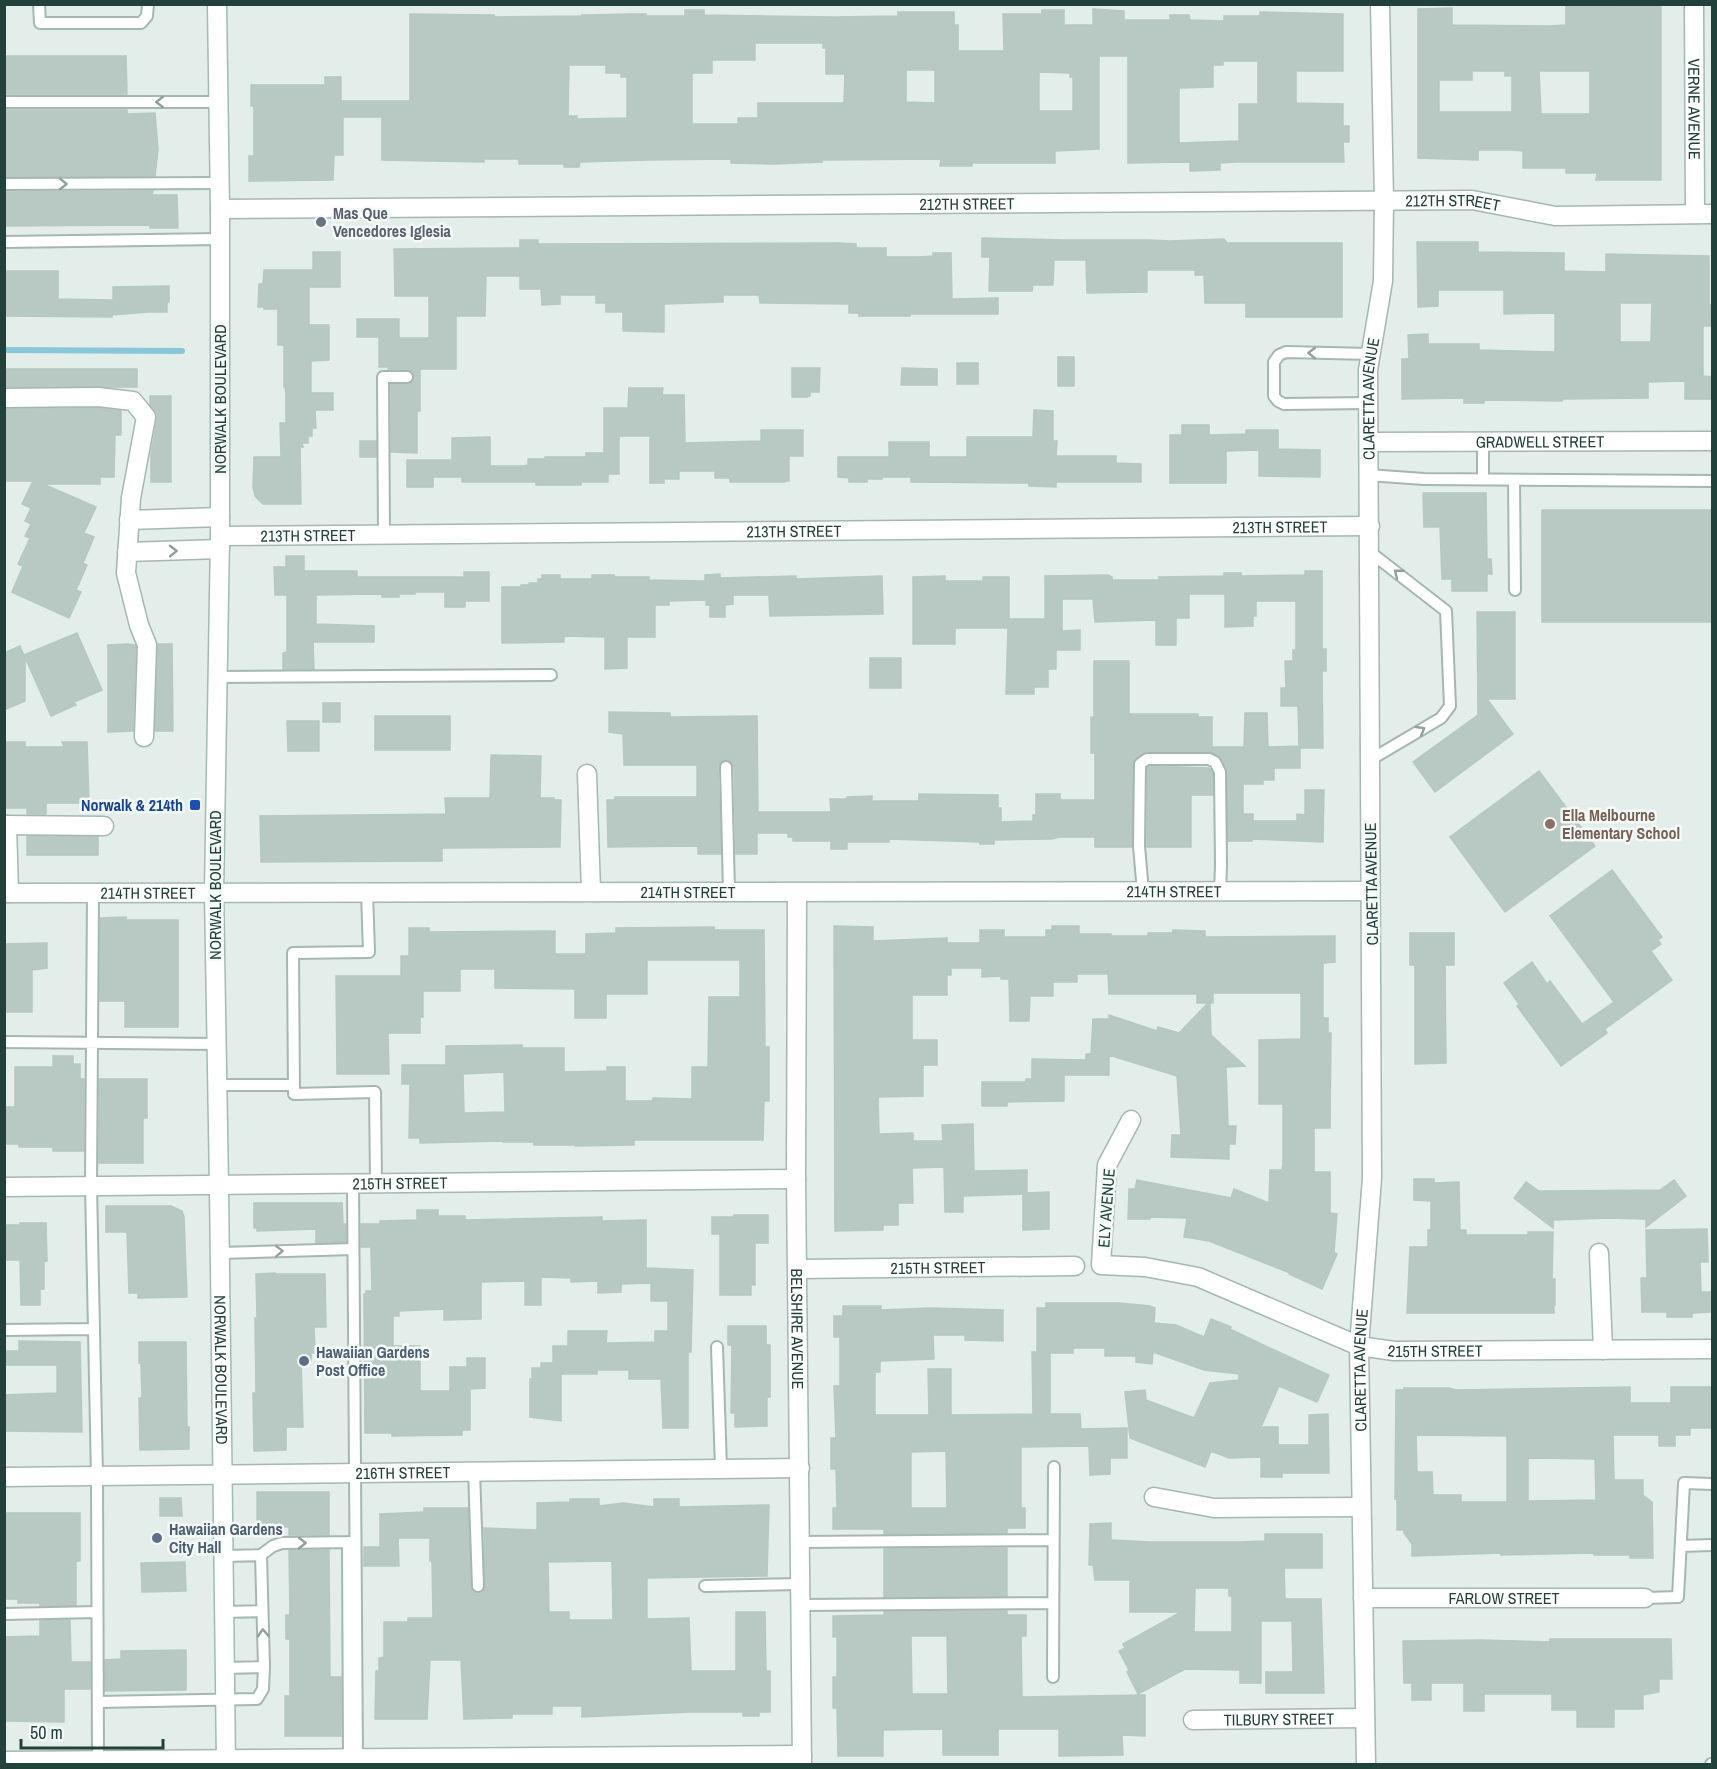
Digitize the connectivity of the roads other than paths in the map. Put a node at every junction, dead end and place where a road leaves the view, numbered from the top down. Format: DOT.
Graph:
graph roads {
  1 [pos="39,4"];
  2 [pos="148,4"];
  3 [pos="217,4"];
  4 [pos="1380,4"];
  5 [pos="1694,4"];
  6 [pos="4,102"];
  7 [pos="219,102"];
  8 [pos="220,183"];
  9 [pos="4,184"];
  10 [pos="1384,200"];
  11 [pos="220,208"];
  12 [pos="1704,214"];
  13 [pos="220,239"];
  14 [pos="4,242"];
  15 [pos="1370,354"];
  16 [pos="407,377"];
  17 [pos="4,398"];
  18 [pos="1368,403"];
  19 [pos="1483,441"];
  20 [pos="1713,441"];
  21 [pos="1369,442"];
  22 [pos="1368,476"];
  23 [pos="1484,479"];
  24 [pos="1514,480"];
  25 [pos="1713,481"];
  26 [pos="220,517"];
  27 [pos="129,520"];
  28 [pos="1370,526"];
  29 [pos="384,535"];
  30 [pos="220,543"];
  31 [pos="127,552"];
  32 [pos="1370,552"];
  33 [pos="1515,590"];
  34 [pos="551,675"];
  35 [pos="218,677"];
  36 [pos="144,737"];
  37 [pos="1370,760"];
  38 [pos="726,767"];
  39 [pos="587,774"];
  40 [pos="6,825"];
  41 [pos="104,826"];
  42 [pos="591,891"];
  43 [pos="1370,891"];
  44 [pos="214,892"];
  45 [pos="367,892"];
  46 [pos="729,892"];
  47 [pos="1143,892"];
  48 [pos="1220,892"];
  49 [pos="7,893"];
  50 [pos="93,893"];
  51 [pos="797,893"];
  52 [pos="4,1042"];
  53 [pos="92,1042"];
  54 [pos="217,1044"];
  55 [pos="218,1084"];
  56 [pos="294,1084"];
  57 [pos="1131,1120"];
  58 [pos="796,1179"];
  59 [pos="353,1183"];
  60 [pos="376,1183"];
  61 [pos="92,1186"];
  62 [pos="219,1186"];
  63 [pos="4,1187"];
  64 [pos="353,1250"];
  65 [pos="220,1253"];
  66 [pos="1599,1253"];
  67 [pos="1101,1265"];
  68 [pos="1076,1266"];
  69 [pos="798,1269"];
  70 [pos="93,1329"];
  71 [pos="4,1330"];
  72 [pos="1359,1346"];
  73 [pos="717,1347"];
  74 [pos="1713,1349"];
  75 [pos="1603,1350"];
  76 [pos="1054,1467"];
  77 [pos="721,1468"];
  78 [pos="800,1468"];
  79 [pos="474,1471"];
  80 [pos="356,1473"];
  81 [pos="221,1474"];
  82 [pos="97,1476"];
  83 [pos="4,1477"];
  84 [pos="1713,1484"];
  85 [pos="1154,1497"];
  86 [pos="1361,1507"];
  87 [pos="1053,1540"];
  88 [pos="352,1542"];
  89 [pos="801,1542"];
  90 [pos="1713,1545"];
  91 [pos="1681,1546"];
  92 [pos="261,1555"];
  93 [pos="223,1556"];
  94 [pos="801,1584"];
  95 [pos="478,1586"];
  96 [pos="705,1586"];
  97 [pos="1363,1598"];
  98 [pos="1645,1598"];
  99 [pos="1053,1603"];
  100 [pos="801,1605"];
  101 [pos="262,1611"];
  102 [pos="97,1612"];
  103 [pos="224,1612"];
  104 [pos="4,1614"];
  105 [pos="264,1667"];
  106 [pos="224,1668"];
  107 [pos="1053,1677"];
  108 [pos="225,1698"];
  109 [pos="98,1702"];
  110 [pos="1365,1718"];
  111 [pos="1193,1720"];
  112 [pos="353,1759"];
  113 [pos="98,1760"];
  114 [pos="698,1760"];
  115 [pos="802,1760"];
  116 [pos="4,1761"];
  117 [pos="226,1762"];
  118 [pos="1366,1764"];
  1 -- 2 [label="lane"];
  3 -- 7 [label="street, NORWALK BOULEVARD"];
  4 -- 10 [label="street, CLARETTA AVENUE"];
  5 -- 12 [label="street, VERNE AVENUE"];
  7 -- 6 [label="lane, one-way"];
  7 -- 8 [label="street, NORWALK BOULEVARD"];
  9 -- 8 [label="lane, one-way"];
  8 -- 11 [label="street, NORWALK BOULEVARD"];
  10 -- 11 [label="street, 212TH STREET"];
  10 -- 12 [label="street, 212TH STREET"];
  10 -- 15 [label="street, CLARETTA AVENUE"];
  11 -- 13 [label="street, NORWALK BOULEVARD"];
  13 -- 14 [label="lane"];
  13 -- 26 [label="street, NORWALK BOULEVARD"];
  15 -- 18 [label="street, CLARETTA AVENUE"];
  15 -- 18 [label="lane, one-way"];
  16 -- 29 [label="lane"];
  17 -- 27 [label="street"];
  18 -- 21 [label="street, CLARETTA AVENUE"];
  19 -- 20 [label="street, GRADWELL STREET"];
  19 -- 21 [label="street, GRADWELL STREET"];
  19 -- 23 [label="lane"];
  21 -- 22 [label="street, CLARETTA AVENUE"];
  22 -- 23 [label="lane"];
  22 -- 28 [label="street, CLARETTA AVENUE"];
  23 -- 24 [label="lane"];
  24 -- 25 [label="lane"];
  24 -- 33 [label="lane"];
  26 -- 27 [label="street"];
  26 -- 30 [label="street, NORWALK BOULEVARD"];
  27 -- 31 [label="street"];
  28 -- 29 [label="street, 213TH STREET"];
  28 -- 32 [label="street, CLARETTA AVENUE"];
  29 -- 30 [label="street, 213TH STREET"];
  31 -- 30 [label="street, 213TH STREET, one-way"];
  30 -- 35 [label="street, NORWALK BOULEVARD"];
  31 -- 36 [label="street"];
  32 -- 37 [label="street, CLARETTA AVENUE"];
  37 -- 32 [label="lane, one-way"];
  34 -- 35 [label="lane"];
  35 -- 44 [label="street, NORWALK BOULEVARD"];
  37 -- 43 [label="street, CLARETTA AVENUE"];
  38 -- 46 [label="lane"];
  39 -- 42 [label="street"];
  40 -- 41 [label="street"];
  40 -- 49 [label="street"];
  42 -- 45 [label="street, 214TH STREET"];
  42 -- 46 [label="street, 214TH STREET"];
  43 -- 48 [label="street, 214TH STREET"];
  43 -- 72 [label="street, CLARETTA AVENUE"];
  44 -- 45 [label="street, 214TH STREET"];
  44 -- 50 [label="street, 214TH STREET"];
  44 -- 54 [label="street, NORWALK BOULEVARD"];
  45 -- 56 [label="lane"];
  46 -- 51 [label="street, 214TH STREET"];
  47 -- 48 [label="street, 214TH STREET"];
  47 -- 48 [label="lane"];
  47 -- 51 [label="street, 214TH STREET"];
  49 -- 50 [label="street, 214TH STREET"];
  50 -- 53 [label="lane"];
  51 -- 58 [label="street, BELSHIRE AVENUE"];
  52 -- 53 [label="lane"];
  53 -- 54 [label="lane"];
  53 -- 61 [label="lane"];
  54 -- 55 [label="street, NORWALK BOULEVARD"];
  55 -- 56 [label="lane"];
  55 -- 62 [label="street, NORWALK BOULEVARD"];
  56 -- 60 [label="lane"];
  57 -- 67 [label="street, ELY AVENUE"];
  58 -- 60 [label="street, 215TH STREET"];
  58 -- 69 [label="street, BELSHIRE AVENUE"];
  59 -- 60 [label="street, 215TH STREET"];
  59 -- 62 [label="street, 215TH STREET"];
  59 -- 64 [label="lane"];
  61 -- 62 [label="street, 215TH STREET"];
  61 -- 63 [label="street, 215TH STREET"];
  61 -- 70 [label="lane"];
  62 -- 65 [label="street, NORWALK BOULEVARD"];
  65 -- 64 [label="lane, one-way"];
  64 -- 80 [label="lane"];
  65 -- 81 [label="street, NORWALK BOULEVARD"];
  66 -- 75 [label="street"];
  67 -- 72 [label="street, 215TH STREET"];
  68 -- 69 [label="street, 215TH STREET"];
  69 -- 78 [label="street, BELSHIRE AVENUE"];
  70 -- 71 [label="lane"];
  70 -- 82 [label="lane"];
  72 -- 75 [label="street, 215TH STREET"];
  72 -- 86 [label="street, CLARETTA AVENUE"];
  73 -- 77 [label="lane"];
  74 -- 75 [label="street, 215TH STREET"];
  76 -- 87 [label="lane"];
  77 -- 78 [label="street, 216TH STREET"];
  77 -- 79 [label="street, 216TH STREET"];
  78 -- 89 [label="street, BELSHIRE AVENUE"];
  79 -- 80 [label="street, 216TH STREET"];
  79 -- 95 [label="lane"];
  80 -- 81 [label="street, 216TH STREET"];
  80 -- 88 [label="lane"];
  81 -- 82 [label="street, 216TH STREET"];
  81 -- 93 [label="street, NORWALK BOULEVARD"];
  82 -- 83 [label="street, 216TH STREET"];
  82 -- 102 [label="lane"];
  84 -- 91 [label="lane"];
  85 -- 86 [label="street"];
  86 -- 97 [label="street, CLARETTA AVENUE"];
  87 -- 89 [label="lane"];
  87 -- 99 [label="lane"];
  92 -- 88 [label="lane, one-way"];
  88 -- 112 [label="lane"];
  89 -- 94 [label="street, BELSHIRE AVENUE"];
  90 -- 91 [label="lane"];
  91 -- 98 [label="lane"];
  92 -- 93 [label="lane"];
  92 -- 101 [label="lane"];
  93 -- 103 [label="street, NORWALK BOULEVARD"];
  94 -- 96 [label="lane"];
  94 -- 100 [label="street, BELSHIRE AVENUE"];
  97 -- 98 [label="street, FARLOW STREET"];
  97 -- 110 [label="street, CLARETTA AVENUE"];
  99 -- 100 [label="lane"];
  99 -- 107 [label="lane"];
  100 -- 115 [label="street, BELSHIRE AVENUE"];
  101 -- 103 [label="lane"];
  105 -- 101 [label="lane, one-way"];
  102 -- 104 [label="lane"];
  102 -- 109 [label="lane"];
  103 -- 106 [label="street, NORWALK BOULEVARD"];
  105 -- 106 [label="lane"];
  105 -- 108 [label="lane"];
  106 -- 108 [label="street, NORWALK BOULEVARD"];
  108 -- 109 [label="lane"];
  108 -- 117 [label="street, NORWALK BOULEVARD"];
  109 -- 113 [label="lane"];
  110 -- 111 [label="street, TILBURY STREET"];
  110 -- 118 [label="street, CLARETTA AVENUE"];
  112 -- 114 [label="street"];
  112 -- 117 [label="street"];
  113 -- 116 [label="street"];
  113 -- 117 [label="street"];
  114 -- 115 [label="street"];
}
